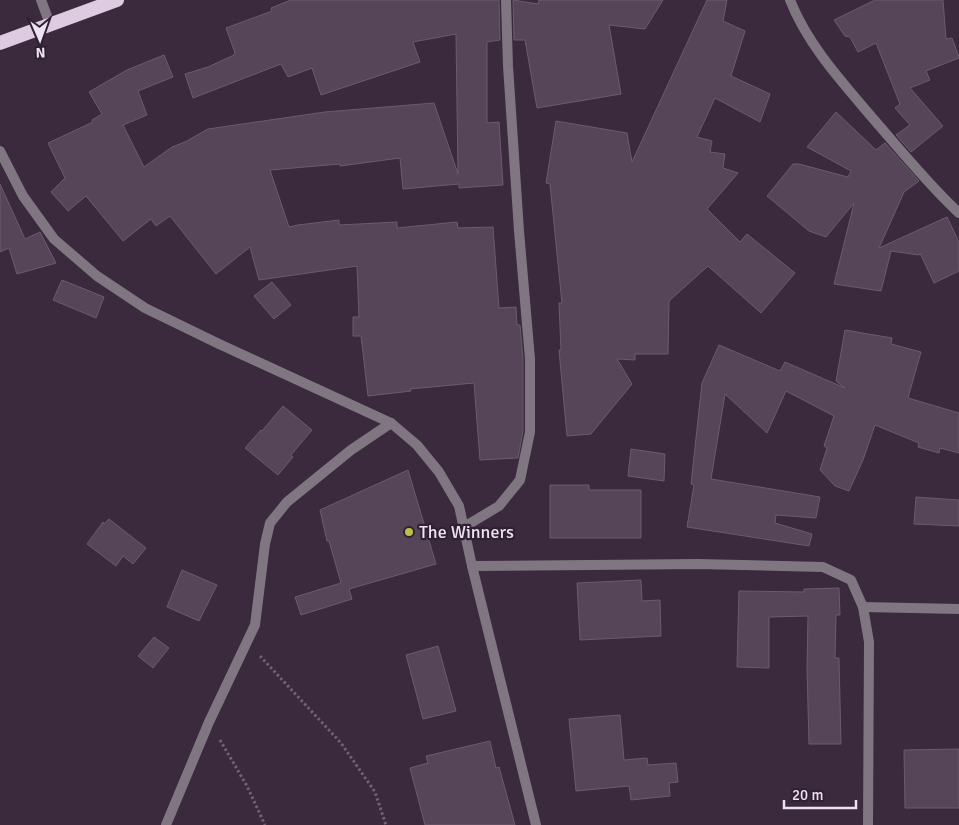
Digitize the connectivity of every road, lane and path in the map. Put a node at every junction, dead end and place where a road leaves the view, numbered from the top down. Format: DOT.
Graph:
graph roads {
  1 [pos="41,0"];
  2 [pos="117,0"];
  3 [pos="506,0"];
  4 [pos="790,0"];
  5 [pos="50,24"];
  6 [pos="0,43"];
  7 [pos="0,151"];
  8 [pos="959,213"];
  9 [pos="391,423"];
  10 [pos="464,527"];
  11 [pos="472,566"];
  12 [pos="863,608"];
  13 [pos="959,609"];
  14 [pos="247,643"];
  15 [pos="209,722"];
  16 [pos="166,825"];
  17 [pos="265,825"];
  18 [pos="386,825"];
  19 [pos="536,825"];
  20 [pos="868,825"];
  1 -- 5 [label="street"];
  2 -- 5 [label="highway"];
  3 -- 10 [label="street"];
  4 -- 8 [label="street"];
  5 -- 6 [label="highway"];
  7 -- 9 [label="street"];
  9 -- 10 [label="street"];
  9 -- 14 [label="street"];
  10 -- 11 [label="street"];
  11 -- 12 [label="street"];
  11 -- 19 [label="street"];
  12 -- 13 [label="street"];
  12 -- 20 [label="street"];
  14 -- 15 [label="street"];
  14 -- 18 [label="path"];
  15 -- 16 [label="street"];
  15 -- 17 [label="path"];
}
